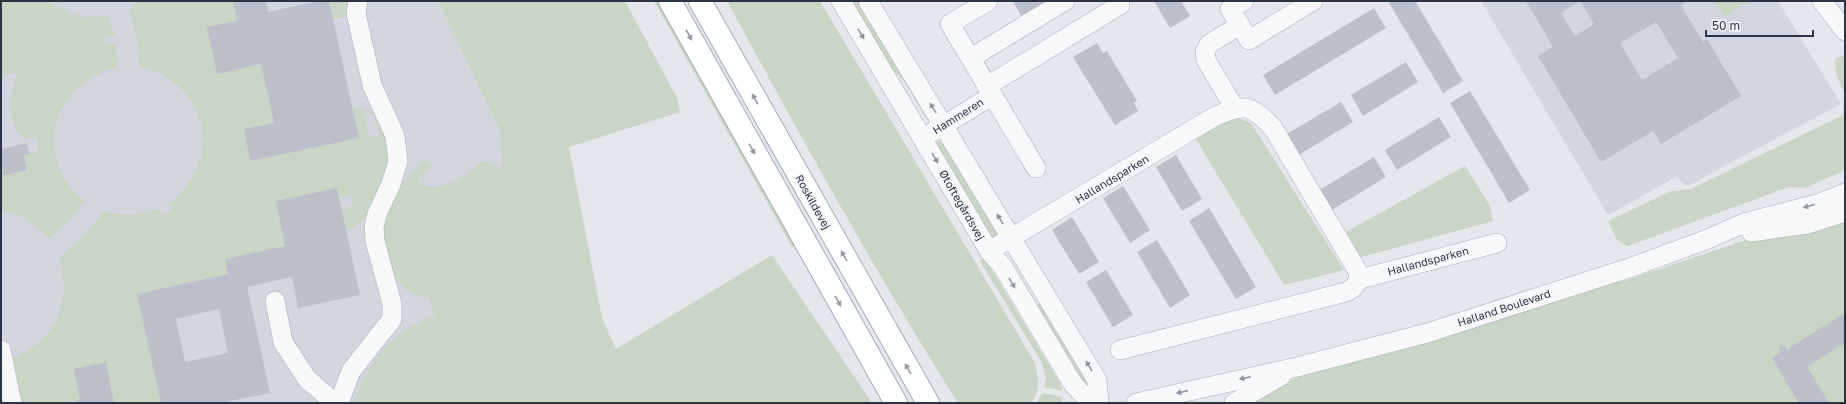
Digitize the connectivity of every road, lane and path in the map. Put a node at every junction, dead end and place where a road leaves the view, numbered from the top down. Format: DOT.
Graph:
graph roads {
  1 [pos="358,1"];
  2 [pos="670,1"];
  3 [pos="700,1"];
  4 [pos="841,1"];
  5 [pos="868,1"];
  6 [pos="988,1"];
  7 [pos="1065,1"];
  8 [pos="1117,1"];
  9 [pos="1244,1"];
  10 [pos="1313,1"];
  11 [pos="1822,1"];
  12 [pos="1240,25"];
  13 [pos="1845,30"];
  14 [pos="971,58"];
  15 [pos="990,90"];
  16 [pos="1234,108"];
  17 [pos="943,126"];
  18 [pos="924,138"];
  19 [pos="1036,168"];
  20 [pos="1845,193"];
  21 [pos="1845,212"];
  22 [pos="1012,239"];
  23 [pos="1708,239"];
  24 [pos="1497,243"];
  25 [pos="989,252"];
  26 [pos="1360,279"];
  27 [pos="275,301"];
  28 [pos="1,350"];
  29 [pos="1120,350"];
  30 [pos="1297,367"];
  31 [pos="12,403"];
  32 [pos="335,403"];
  33 [pos="339,403"];
  34 [pos="896,403"];
  35 [pos="928,403"];
  36 [pos="1091,403"];
  37 [pos="1099,403"];
  38 [pos="1136,403"];
  39 [pos="1234,403"];
  1 -- 33 [label="street"];
  2 -- 34 [label="main road, one-way"];
  35 -- 3 [label="main road, Roskildevej, one-way"];
  4 -- 18 [label="street, Øtoftegårdsvej, one-way"];
  17 -- 5 [label="street, one-way"];
  6 -- 14 [label="street"];
  7 -- 14 [label="street"];
  8 -- 15 [label="street, Hammeren"];
  9 -- 12 [label="street"];
  10 -- 12 [label="street"];
  11 -- 13 [label="street"];
  12 -- 16 [label="street"];
  14 -- 15 [label="street"];
  15 -- 17 [label="street, Hammeren"];
  15 -- 19 [label="street"];
  16 -- 22 [label="street, Hallandsparken"];
  16 -- 26 [label="street"];
  17 -- 18 [label="street, Hammeren"];
  22 -- 17 [label="street, one-way"];
  18 -- 25 [label="street, Øtoftegårdsvej, one-way"];
  20 -- 23 [label="street, Halland Boulevard, one-way"];
  21 -- 23 [label="street, Halland Boulevard"];
  22 -- 25 [label="street, Hallandsparken"];
  37 -- 22 [label="street, one-way"];
  23 -- 30 [label="street, Halland Boulevard"];
  24 -- 26 [label="street, Hallandsparken"];
  25 -- 36 [label="street, Øtoftegårdsvej, one-way"];
  26 -- 29 [label="street, Hallandsparken"];
  27 -- 32 [label="street"];
  28 -- 31 [label="street"];
  30 -- 38 [label="street, Halland Boulevard, one-way"];
  30 -- 39 [label="street, Halland Boulevard"];
}
